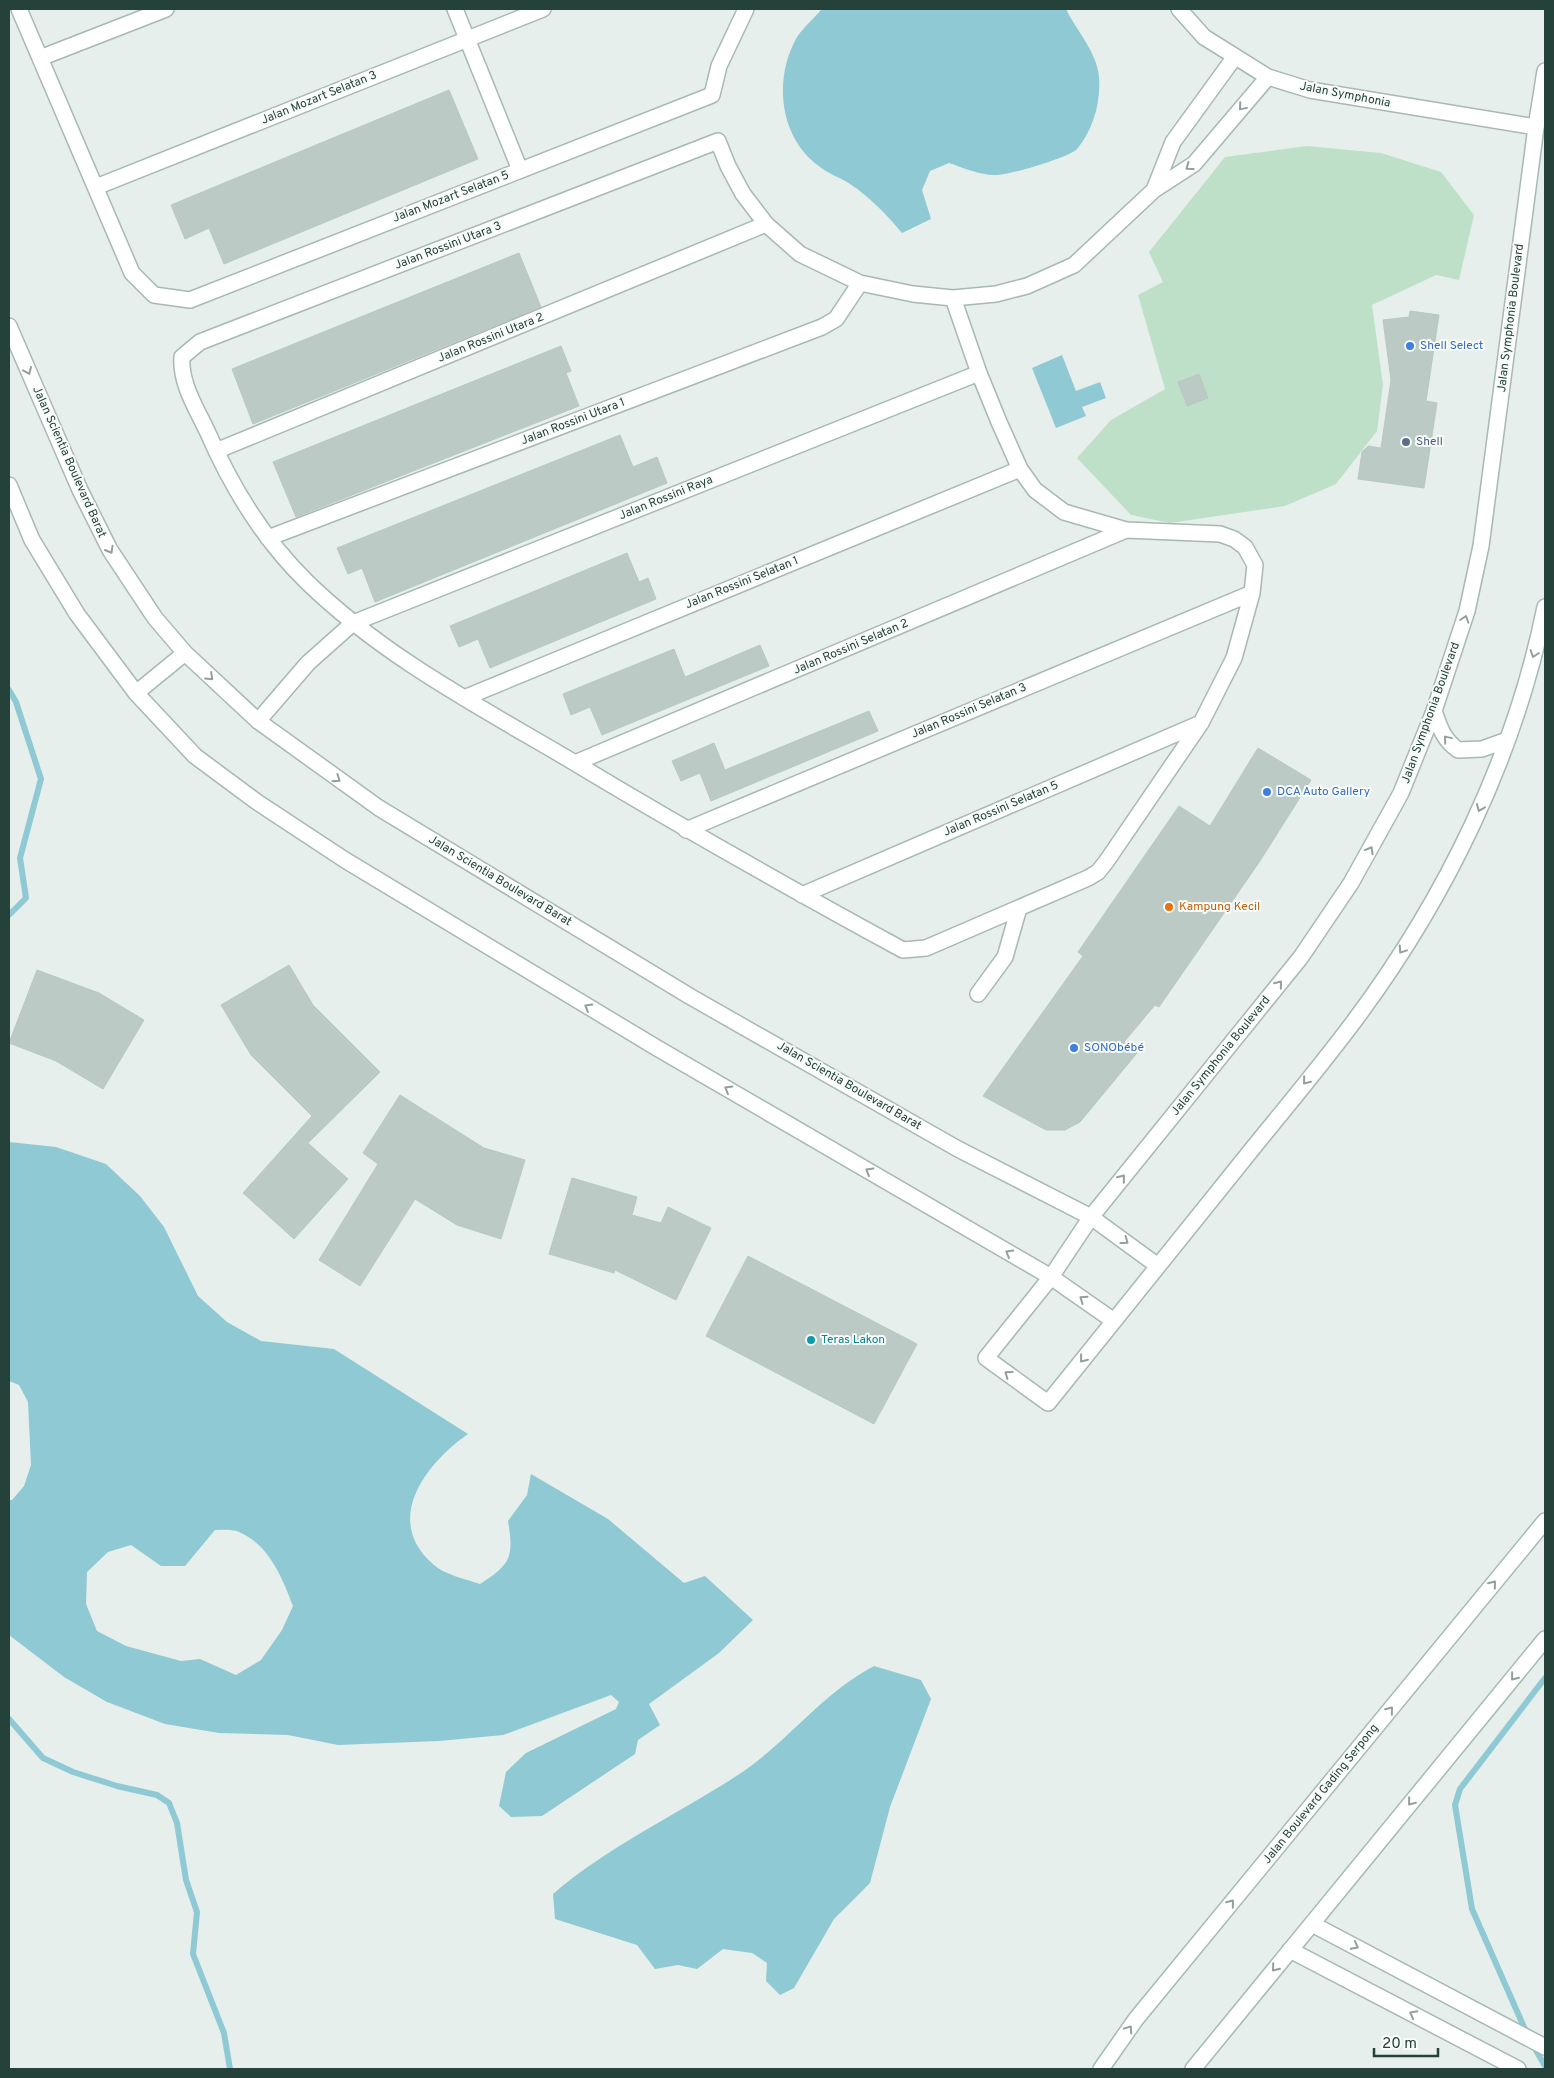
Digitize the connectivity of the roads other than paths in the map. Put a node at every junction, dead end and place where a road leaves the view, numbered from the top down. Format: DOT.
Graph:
graph roads {
  1 [pos="19,9"];
  2 [pos="166,9"];
  3 [pos="455,9"];
  4 [pos="543,9"];
  5 [pos="746,9"];
  6 [pos="1179,9"];
  7 [pos="467,39"];
  8 [pos="40,58"];
  9 [pos="1234,58"];
  10 [pos="1545,71"];
  11 [pos="1268,77"];
  12 [pos="1536,127"];
  13 [pos="520,170"];
  14 [pos="96,187"];
  15 [pos="1154,190"];
  16 [pos="766,224"];
  17 [pos="860,283"];
  18 [pos="953,298"];
  19 [pos="9,326"];
  20 [pos="979,373"];
  21 [pos="216,451"];
  22 [pos="1020,469"];
  23 [pos="9,485"];
  24 [pos="1126,530"];
  25 [pos="268,538"];
  26 [pos="1252,593"];
  27 [pos="1545,607"];
  28 [pos="353,623"];
  29 [pos="185,653"];
  30 [pos="136,693"];
  31 [pos="464,698"];
  32 [pos="1434,711"];
  33 [pos="258,721"];
  34 [pos="1201,723"];
  35 [pos="1507,740"];
  36 [pos="575,763"];
  37 [pos="686,830"];
  38 [pos="802,895"];
  39 [pos="1019,908"];
  40 [pos="978,994"];
  41 [pos="1091,1216"];
  42 [pos="1158,1266"];
  43 [pos="1051,1278"];
  44 [pos="1114,1321"];
  45 [pos="1545,1521"];
  46 [pos="1545,1639"];
  47 [pos="1312,1924"];
  48 [pos="1290,1950"];
  49 [pos="1545,2047"];
  50 [pos="1101,2069"];
  51 [pos="1193,2069"];
  52 [pos="1518,2069"];
  1 -- 8 [label="street"];
  2 -- 8 [label="street"];
  3 -- 7 [label="street"];
  4 -- 7 [label="street, Jalan Mozart Selatan 3"];
  5 -- 13 [label="street, Jalan Mozart Selatan 5"];
  6 -- 9 [label="street, Jalan Symphonia"];
  7 -- 13 [label="street"];
  7 -- 14 [label="street, Jalan Mozart Selatan 3"];
  8 -- 14 [label="street"];
  9 -- 11 [label="street, Jalan Symphonia"];
  9 -- 15 [label="street"];
  10 -- 12 [label="street, Jalan Symphonia Boulevard"];
  11 -- 12 [label="street, Jalan Symphonia"];
  11 -- 15 [label="street, one-way"];
  32 -- 12 [label="street, Jalan Symphonia Boulevard, one-way"];
  13 -- 14 [label="street, Jalan Mozart Selatan 5"];
  15 -- 18 [label="street"];
  16 -- 17 [label="street"];
  16 -- 21 [label="street, Jalan Rossini Utara 2"];
  16 -- 21 [label="street, Jalan Rossini Utara 3"];
  17 -- 18 [label="street"];
  17 -- 25 [label="street, Jalan Rossini Utara 1"];
  18 -- 20 [label="street"];
  19 -- 29 [label="street, Jalan Scientia Boulevard Barat, one-way"];
  20 -- 22 [label="street"];
  20 -- 28 [label="street, Jalan Rossini Raya"];
  21 -- 25 [label="street"];
  22 -- 24 [label="street"];
  22 -- 31 [label="street, Jalan Rossini Selatan 1"];
  23 -- 30 [label="street"];
  24 -- 26 [label="street"];
  24 -- 36 [label="street, Jalan Rossini Selatan 2"];
  25 -- 28 [label="street"];
  26 -- 34 [label="street"];
  26 -- 37 [label="street, Jalan Rossini Selatan 3"];
  27 -- 35 [label="street, one-way"];
  28 -- 31 [label="street"];
  28 -- 33 [label="street, Jalan Rossini Raya"];
  29 -- 30 [label="street"];
  29 -- 33 [label="street, Jalan Scientia Boulevard Barat, one-way"];
  43 -- 30 [label="street, one-way"];
  31 -- 36 [label="street"];
  35 -- 32 [label="street, one-way"];
  41 -- 32 [label="street, Jalan Symphonia Boulevard, one-way"];
  33 -- 41 [label="street, Jalan Scientia Boulevard Barat, one-way"];
  34 -- 38 [label="street, Jalan Rossini Selatan 5"];
  34 -- 39 [label="street"];
  35 -- 42 [label="street, one-way"];
  36 -- 37 [label="street"];
  37 -- 38 [label="street"];
  38 -- 39 [label="street"];
  39 -- 40 [label="street"];
  41 -- 42 [label="street, Jalan Scientia Boulevard Barat, one-way"];
  41 -- 43 [label="street, Jalan Symphonia Boulevard"];
  42 -- 44 [label="street"];
  44 -- 43 [label="street, one-way"];
  44 -- 43 [label="street, Jalan Symphonia Boulevard, one-way"];
  50 -- 45 [label="street, Jalan Boulevard Gading Serpong, one-way"];
  46 -- 47 [label="street, one-way"];
  47 -- 48 [label="street"];
  47 -- 49 [label="street, one-way"];
  48 -- 51 [label="street, one-way"];
  52 -- 48 [label="street, one-way"];
}
